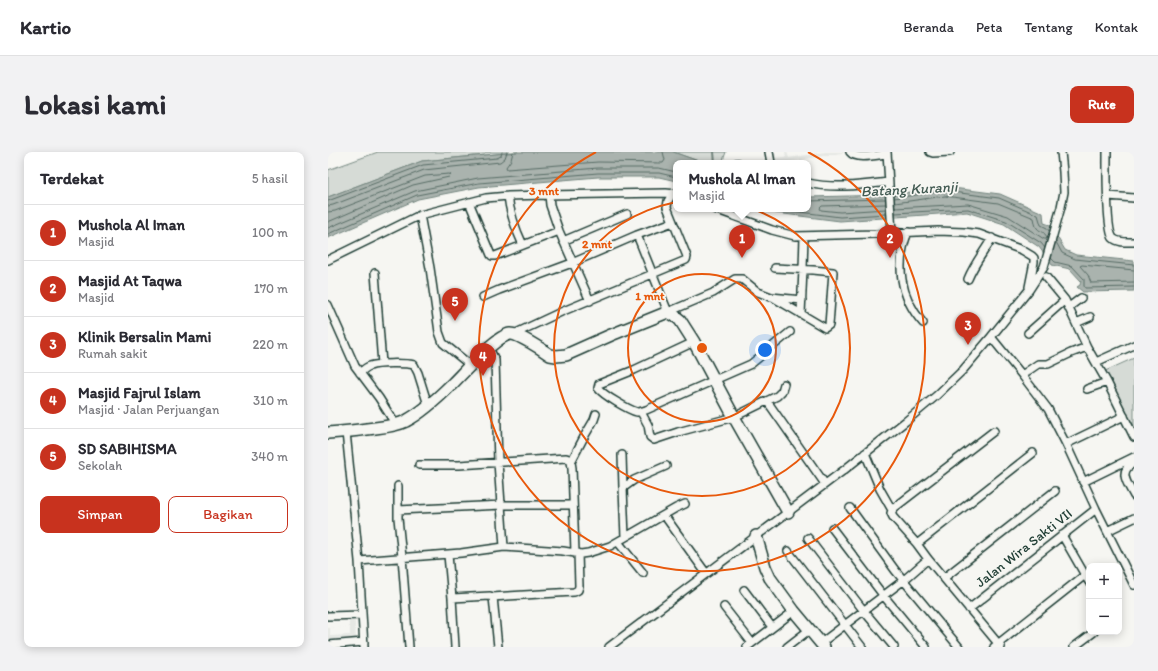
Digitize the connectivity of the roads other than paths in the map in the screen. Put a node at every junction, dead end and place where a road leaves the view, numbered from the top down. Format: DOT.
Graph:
graph roads {
  1 [pos="850,152"];
  2 [pos="930,152"];
  3 [pos="950,152"];
  4 [pos="1061,152"];
  5 [pos="1107,152"];
  6 [pos="886,153"];
  7 [pos="811,184"];
  8 [pos="888,184"];
  9 [pos="673,194"];
  10 [pos="549,195"];
  11 [pos="673,195"];
  12 [pos="508,196"];
  13 [pos="1108,196"];
  14 [pos="1134,198"];
  15 [pos="469,202"];
  16 [pos="723,212"];
  17 [pos="628,214"];
  18 [pos="420,215"];
  19 [pos="674,222"];
  20 [pos="891,230"];
  21 [pos="559,231"];
  22 [pos="908,232"];
  23 [pos="637,235"];
  24 [pos="804,236"];
  25 [pos="992,238"];
  26 [pos="563,241"];
  27 [pos="1134,242"];
  28 [pos="523,245"];
  29 [pos="328,260"];
  30 [pos="572,263"];
  31 [pos="775,268"];
  32 [pos="803,269"];
  33 [pos="375,272"];
  34 [pos="653,274"];
  35 [pos="1046,277"];
  36 [pos="968,279"];
  37 [pos="1029,290"];
  38 [pos="483,297"];
  39 [pos="771,297"];
  40 [pos="1081,298"];
  41 [pos="590,300"];
  42 [pos="802,300"];
  43 [pos="1065,300"];
  44 [pos="328,305"];
  45 [pos="1069,307"];
  46 [pos="668,312"];
  47 [pos="800,314"];
  48 [pos="1090,317"];
  49 [pos="923,323"];
  50 [pos="1076,323"];
  51 [pos="790,332"];
  52 [pos="1028,333"];
  53 [pos="514,334"];
  54 [pos="991,337"];
  55 [pos="694,342"];
  56 [pos="1134,345"];
  57 [pos="1087,347"];
  58 [pos="487,350"];
  59 [pos="1096,362"];
  60 [pos="382,364"];
  61 [pos="470,365"];
  62 [pos="360,373"];
  63 [pos="1022,375"];
  64 [pos="714,380"];
  65 [pos="1106,382"];
  66 [pos="784,384"];
  67 [pos="1087,389"];
  68 [pos="767,401"];
  69 [pos="428,405"];
  70 [pos="641,412"];
  71 [pos="596,414"];
  72 [pos="1124,416"];
  73 [pos="734,417"];
  74 [pos="396,425"];
  75 [pos="994,431"];
  76 [pos="346,432"];
  77 [pos="328,433"];
  78 [pos="1134,437"];
  79 [pos="1066,444"];
  80 [pos="1033,453"];
  81 [pos="622,454"];
  82 [pos="865,454"];
  83 [pos="1134,457"];
  84 [pos="498,462"];
  85 [pos="571,462"];
  86 [pos="1134,463"];
  87 [pos="419,466"];
  88 [pos="666,466"];
  89 [pos="1083,482"];
  90 [pos="825,484"];
  91 [pos="398,486"];
  92 [pos="623,488"];
  93 [pos="1055,491"];
  94 [pos="1134,496"];
  95 [pos="685,504"];
  96 [pos="502,505"];
  97 [pos="573,505"];
  98 [pos="850,508"];
  99 [pos="1096,509"];
  100 [pos="398,510"];
  101 [pos="892,510"];
  102 [pos="788,512"];
  103 [pos="664,515"];
  104 [pos="1134,518"];
  105 [pos="832,528"];
  106 [pos="1107,531"];
  107 [pos="1062,535"];
  108 [pos="756,536"];
  109 [pos="625,537"];
  110 [pos="808,538"];
  111 [pos="618,542"];
  112 [pos="917,544"];
  113 [pos="504,547"];
  114 [pos="788,552"];
  115 [pos="576,553"];
  116 [pos="448,555"];
  117 [pos="402,557"];
  118 [pos="928,560"];
  119 [pos="359,561"];
  120 [pos="644,573"];
  121 [pos="706,573"];
  122 [pos="1085,575"];
  123 [pos="944,578"];
  124 [pos="904,580"];
  125 [pos="1134,585"];
  126 [pos="744,590"];
  127 [pos="883,595"];
  128 [pos="492,597"];
  129 [pos="452,598"];
  130 [pos="724,607"];
  131 [pos="969,609"];
  132 [pos="794,611"];
  133 [pos="864,611"];
  134 [pos="362,615"];
  135 [pos="328,616"];
  136 [pos="772,626"];
  137 [pos="845,626"];
  138 [pos="809,630"];
  139 [pos="1090,635"];
  140 [pos="364,645"];
  141 [pos="749,645"];
  142 [pos="822,645"];
  143 [pos="328,646"];
  144 [pos="998,646"];
  145 [pos="409,647"];
  146 [pos="455,647"];
  147 [pos="498,647"];
  148 [pos="608,647"];
  149 [pos="787,647"];
  150 [pos="862,647"];
  151 [pos="894,647"];
  152 [pos="926,647"];
  153 [pos="959,647"];
  154 [pos="1074,647"];
  1 -- 6 [label="street"];
  2 -- 3 [label="street"];
  4 -- 37 [label="street"];
  5 -- 13 [label="street"];
  6 -- 8 [label="street"];
  7 -- 8 [label="street"];
  8 -- 20 [label="street"];
  9 -- 10 [label="street"];
  10 -- 12 [label="street"];
  10 -- 21 [label="street"];
  11 -- 19 [label="street"];
  12 -- 15 [label="street"];
  12 -- 28 [label="street"];
  13 -- 14 [label="street"];
  13 -- 27 [label="street"];
  15 -- 18 [label="street"];
  15 -- 28 [label="street"];
  16 -- 24 [label="street"];
  17 -- 26 [label="street"];
  18 -- 29 [label="street"];
  18 -- 61 [label="street"];
  19 -- 23 [label="street"];
  19 -- 34 [label="street"];
  20 -- 22 [label="street"];
  20 -- 24 [label="street"];
  21 -- 26 [label="street"];
  21 -- 28 [label="street"];
  22 -- 25 [label="street"];
  22 -- 49 [label="street"];
  23 -- 30 [label="street"];
  23 -- 34 [label="street"];
  24 -- 32 [label="street"];
  25 -- 36 [label="street"];
  25 -- 37 [label="street"];
  26 -- 30 [label="street"];
  30 -- 38 [label="street"];
  30 -- 41 [label="street"];
  31 -- 32 [label="street"];
  32 -- 42 [label="street"];
  32 -- 47 [label="street"];
  33 -- 60 [label="street"];
  34 -- 41 [label="street"];
  34 -- 46 [label="street"];
  35 -- 43 [label="street"];
  37 -- 54 [label="street"];
  39 -- 42 [label="street"];
  39 -- 46 [label="street"];
  39 -- 47 [label="street"];
  40 -- 45 [label="street"];
  41 -- 53 [label="street"];
  42 -- 47 [label="street"];
  43 -- 45 [label="street"];
  43 -- 52 [label="street"];
  44 -- 62 [label="street"];
  45 -- 50 [label="street"];
  46 -- 53 [label="street"];
  46 -- 55 [label="street"];
  48 -- 50 [label="street"];
  50 -- 57 [label="street"];
  51 -- 64 [label="street"];
  53 -- 58 [label="street"];
  54 -- 63 [label="street"];
  54 -- 82 [label="street"];
  55 -- 64 [label="street"];
  55 -- 70 [label="street"];
  56 -- 59 [label="street"];
  57 -- 59 [label="street"];
  57 -- 63 [label="street"];
  58 -- 61 [label="street"];
  58 -- 84 [label="street"];
  59 -- 65 [label="street"];
  60 -- 62 [label="street"];
  60 -- 69 [label="street"];
  61 -- 69 [label="street"];
  62 -- 74 [label="street"];
  63 -- 79 [label="street"];
  64 -- 70 [label="street"];
  64 -- 73 [label="street"];
  65 -- 67 [label="street"];
  65 -- 72 [label="street"];
  66 -- 68 [label="street"];
  68 -- 73 [label="street"];
  68 -- 90 [label="street"];
  69 -- 74 [label="street"];
  70 -- 73 [label="street"];
  71 -- 85 [label="street"];
  72 -- 78 [label="street"];
  72 -- 79 [label="street"];
  73 -- 102 [label="street"];
  74 -- 76 [label="street"];
  75 -- 101 [label="street"];
  76 -- 77 [label="street"];
  76 -- 119 [label="street"];
  79 -- 89 [label="street"];
  80 -- 112 [label="street"];
  81 -- 92 [label="street"];
  82 -- 90 [label="street"];
  82 -- 101 [label="street"];
  83 -- 89 [label="street"];
  84 -- 85 [label="street"];
  84 -- 87 [label="street"];
  84 -- 96 [label="street"];
  85 -- 97 [label="street"];
  86 -- 94 [label="street"];
  88 -- 92 [label="street"];
  89 -- 99 [label="street"];
  90 -- 102 [label="street"];
  91 -- 100 [label="street"];
  92 -- 109 [label="street"];
  93 -- 123 [label="street"];
  95 -- 103 [label="street"];
  96 -- 97 [label="street"];
  96 -- 100 [label="street"];
  96 -- 113 [label="street"];
  97 -- 115 [label="street"];
  98 -- 124 [label="street"];
  99 -- 106 [label="street"];
  99 -- 107 [label="street, Jalan Wira Sakti VII"];
  100 -- 117 [label="street"];
  101 -- 112 [label="street"];
  102 -- 108 [label="street"];
  103 -- 109 [label="street"];
  103 -- 121 [label="street"];
  104 -- 106 [label="street"];
  105 -- 127 [label="street"];
  106 -- 125 [label="street"];
  107 -- 122 [label="street"];
  107 -- 131 [label="street, Jalan Wira Sakti VII"];
  108 -- 121 [label="street"];
  108 -- 132 [label="street"];
  109 -- 111 [label="street"];
  110 -- 133 [label="street"];
  111 -- 115 [label="street"];
  111 -- 120 [label="street"];
  112 -- 118 [label="street"];
  113 -- 115 [label="street"];
  113 -- 116 [label="street"];
  114 -- 137 [label="street"];
  115 -- 128 [label="street"];
  116 -- 117 [label="street"];
  116 -- 129 [label="street"];
  117 -- 119 [label="street"];
  117 -- 145 [label="street"];
  118 -- 123 [label="street"];
  118 -- 124 [label="street"];
  119 -- 134 [label="street"];
  121 -- 148 [label="street"];
  122 -- 144 [label="street"];
  123 -- 131 [label="street"];
  124 -- 127 [label="street"];
  124 -- 153 [label="street"];
  126 -- 136 [label="street"];
  127 -- 133 [label="street"];
  127 -- 152 [label="street"];
  128 -- 129 [label="street"];
  128 -- 147 [label="street"];
  129 -- 146 [label="street"];
  130 -- 141 [label="street"];
  131 -- 144 [label="street"];
  132 -- 136 [label="street"];
  132 -- 138 [label="street"];
  133 -- 137 [label="street"];
  133 -- 151 [label="street"];
  134 -- 135 [label="street"];
  134 -- 140 [label="street"];
  136 -- 141 [label="street"];
  137 -- 142 [label="street"];
  137 -- 150 [label="street"];
  138 -- 142 [label="street"];
  138 -- 149 [label="street"];
  139 -- 154 [label="street"];
  140 -- 143 [label="street"];
}
